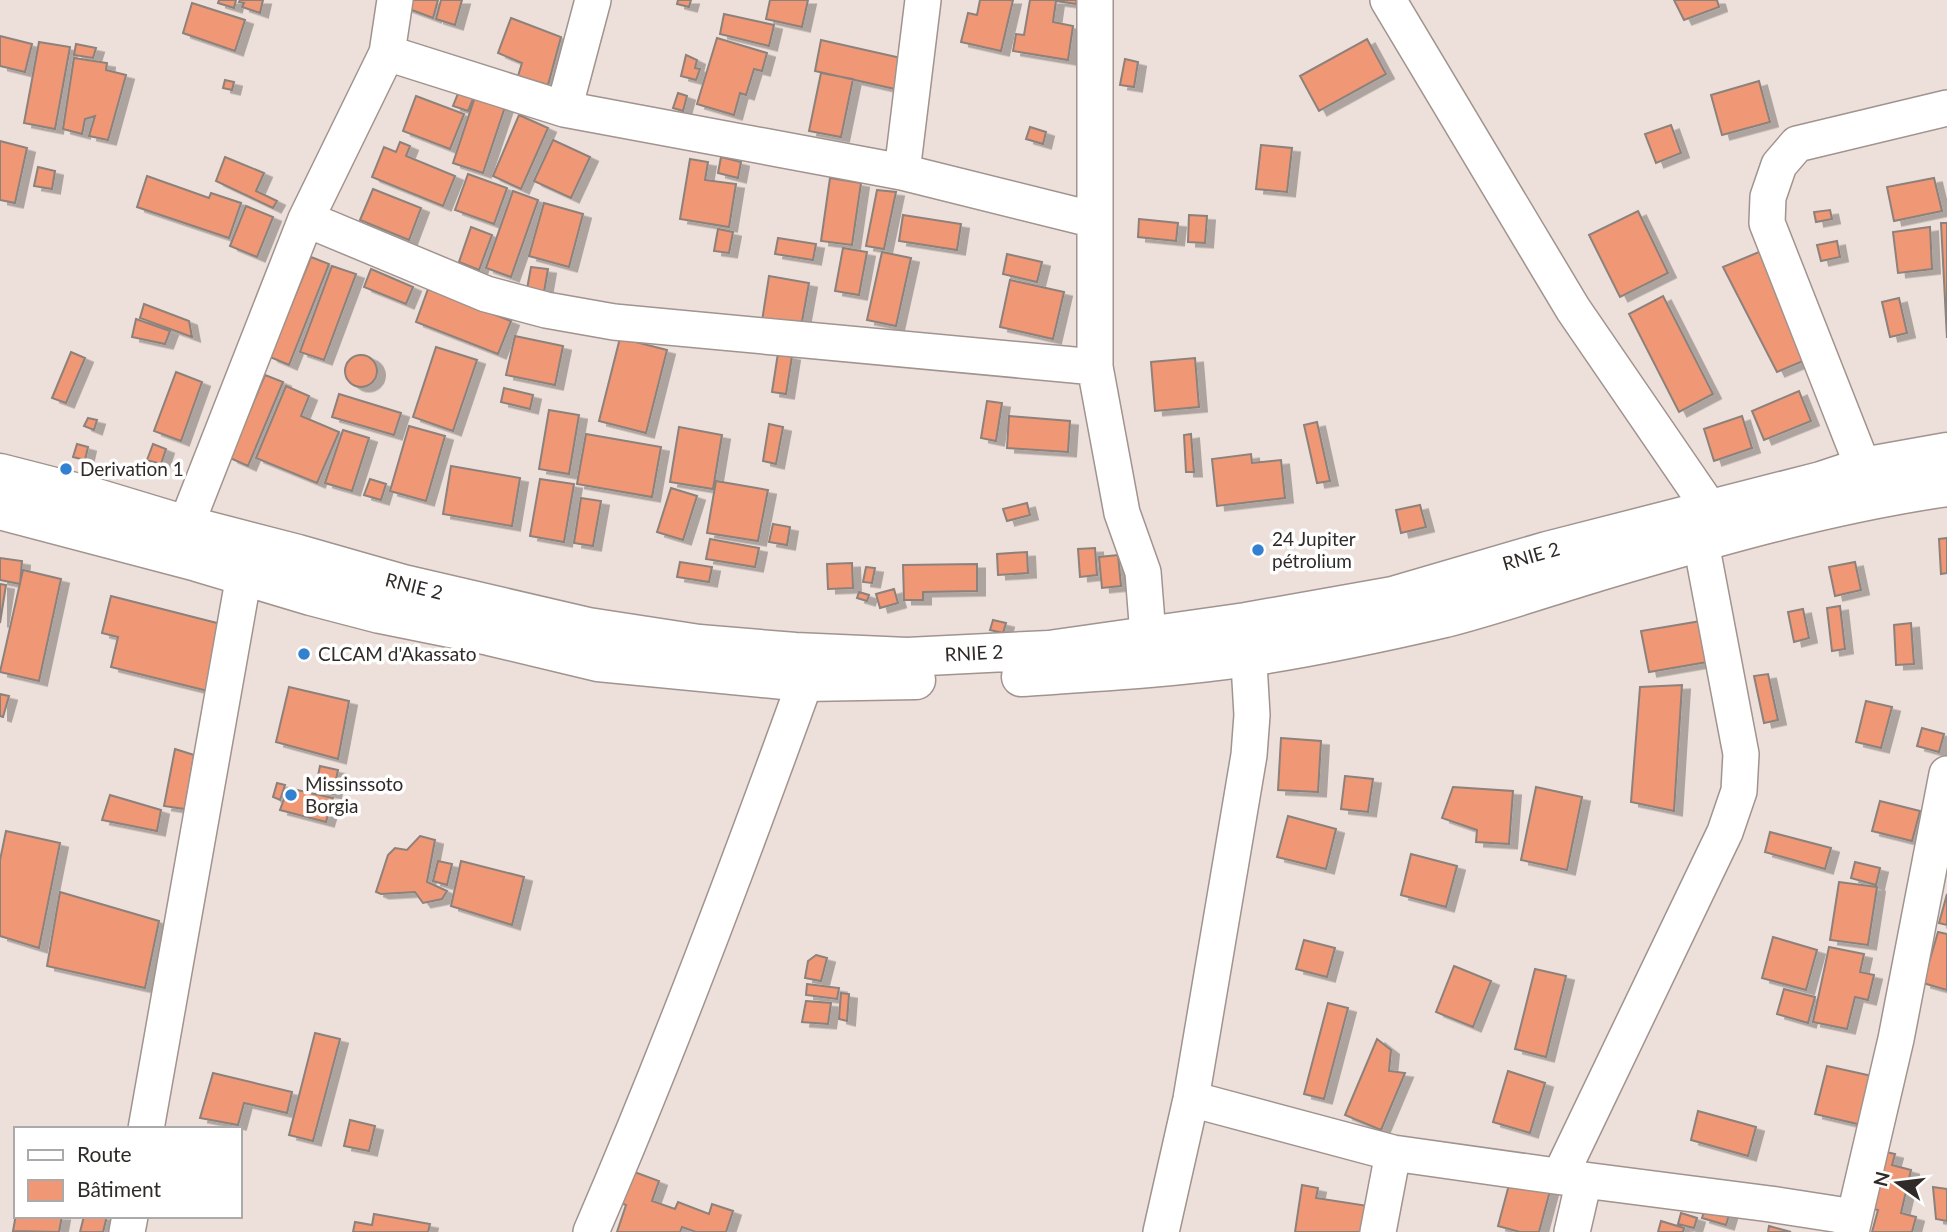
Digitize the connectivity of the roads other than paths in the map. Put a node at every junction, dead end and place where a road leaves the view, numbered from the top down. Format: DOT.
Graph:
graph roads {
  1 [pos="395,0"];
  2 [pos="593,0"];
  3 [pos="923,0"];
  4 [pos="1095,0"];
  5 [pos="1388,0"];
  6 [pos="387,53"];
  7 [pos="1947,108"];
  8 [pos="564,109"];
  9 [pos="902,172"];
  10 [pos="306,219"];
  11 [pos="1095,220"];
  12 [pos="1095,367"];
  13 [pos="1947,452"];
  14 [pos="1863,467"];
  15 [pos="0,473"];
  16 [pos="1947,487"];
  17 [pos="0,510"];
  18 [pos="186,525"];
  19 [pos="1706,526"];
  20 [pos="244,575"];
  21 [pos="1148,635"];
  22 [pos="1247,640"];
  23 [pos="805,682"];
  24 [pos="1947,774"];
  25 [pos="1191,1099"];
  26 [pos="146,1127"];
  27 [pos="1393,1153"];
  28 [pos="1572,1178"];
  29 [pos="1852,1225"];
  30 [pos="591,1232"];
  31 [pos="1161,1232"];
  32 [pos="1378,1232"];
  33 [pos="1572,1232"];
  1 -- 6 [label="street"];
  2 -- 8 [label="street"];
  3 -- 9 [label="street"];
  4 -- 11 [label="street"];
  5 -- 19 [label="street"];
  6 -- 8 [label="street"];
  6 -- 10 [label="street"];
  7 -- 14 [label="street"];
  8 -- 9 [label="street"];
  9 -- 11 [label="street"];
  10 -- 12 [label="street"];
  10 -- 18 [label="street"];
  11 -- 12 [label="street"];
  12 -- 21 [label="street"];
  13 -- 14 [label="highway, RNIE 2 / RNIE 2"];
  14 -- 19 [label="highway, RNIE 2 / RNIE 2"];
  15 -- 18 [label="highway, RNIE 2 / RNIE 2"];
  16 -- 19 [label="highway, RNIE 2 / RNIE 2"];
  17 -- 20 [label="highway, RNIE 2 / RNIE 2"];
  18 -- 21 [label="highway, RNIE 2 / RNIE 2"];
  19 -- 22 [label="highway, RNIE 2 / RNIE 2"];
  19 -- 28 [label="street"];
  20 -- 23 [label="highway, RNIE 2 / RNIE 2"];
  20 -- 26 [label="street"];
  21 -- 22 [label="highway, RNIE 2 / RNIE 2"];
  22 -- 23 [label="highway, RNIE 2 / RNIE 2"];
  22 -- 25 [label="street"];
  23 -- 30 [label="street"];
  24 -- 29 [label="street"];
  25 -- 27 [label="street"];
  25 -- 31 [label="street"];
  27 -- 28 [label="street"];
  27 -- 32 [label="street"];
  28 -- 29 [label="street"];
  28 -- 33 [label="street"];
}
